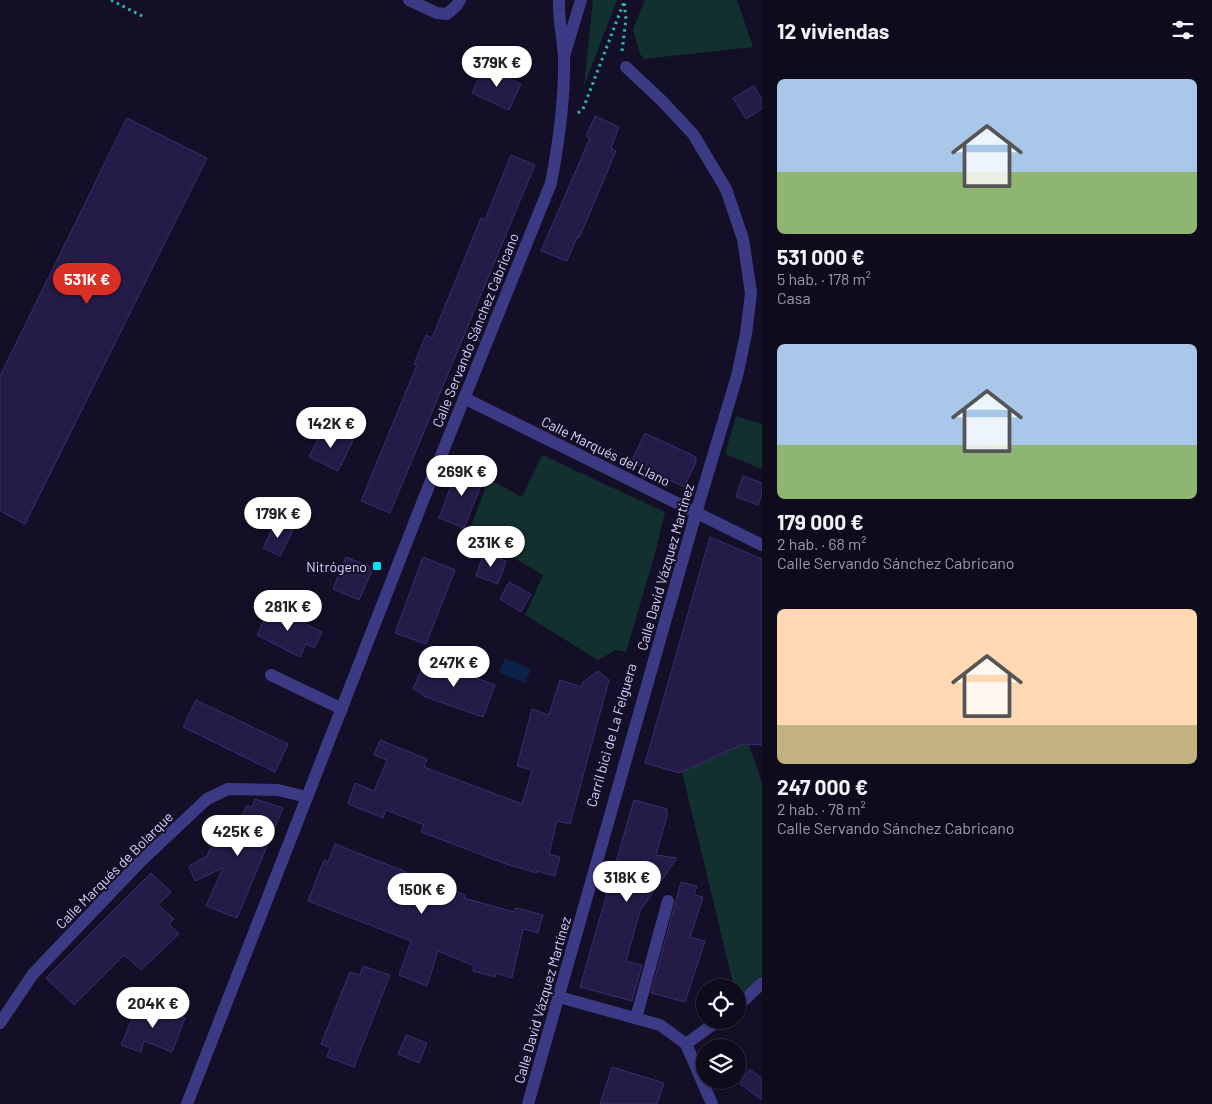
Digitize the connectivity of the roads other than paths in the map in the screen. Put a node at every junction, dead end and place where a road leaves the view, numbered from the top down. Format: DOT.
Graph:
graph roads {
  1 [pos="409,0"];
  2 [pos="460,0"];
  3 [pos="581,0"];
  4 [pos="558,2"];
  5 [pos="564,56"];
  6 [pos="626,67"];
  7 [pos="464,398"];
  8 [pos="696,513"];
  9 [pos="762,545"];
  10 [pos="271,675"];
  11 [pos="342,709"];
  12 [pos="307,797"];
  13 [pos="668,901"];
  14 [pos="762,983"];
  15 [pos="558,996"];
  16 [pos="746,998"];
  17 [pos="636,1018"];
  18 [pos="0,1023"];
  19 [pos="707,1029"];
  20 [pos="686,1044"];
  21 [pos="188,1104"];
  22 [pos="528,1104"];
  23 [pos="712,1104"];
  1 -- 2 [label="street"];
  3 -- 5 [label="street"];
  4 -- 5 [label="street, Calle Servando Sánchez Cabricano"];
  5 -- 7 [label="street, Calle Servando Sánchez Cabricano"];
  6 -- 8 [label="street, Calle David Vázquez Martínez"];
  7 -- 8 [label="street, Calle Marqués del Llano"];
  7 -- 11 [label="street, Calle Servando Sánchez Cabricano"];
  8 -- 9 [label="street, Calle Marqués del Llano"];
  8 -- 15 [label="street, Calle David Vázquez Martínez"];
  10 -- 11 [label="street"];
  11 -- 12 [label="street, Calle Servando Sánchez Cabricano"];
  12 -- 18 [label="street, Calle Marqués de Bolarque"];
  12 -- 21 [label="street, Calle Servando Sánchez Cabricano"];
  13 -- 17 [label="street"];
  14 -- 16 [label="street"];
  15 -- 17 [label="street"];
  15 -- 22 [label="street, Calle David Vázquez Martínez"];
  17 -- 20 [label="street"];
  19 -- 20 [label="street"];
  20 -- 23 [label="street"];
}
